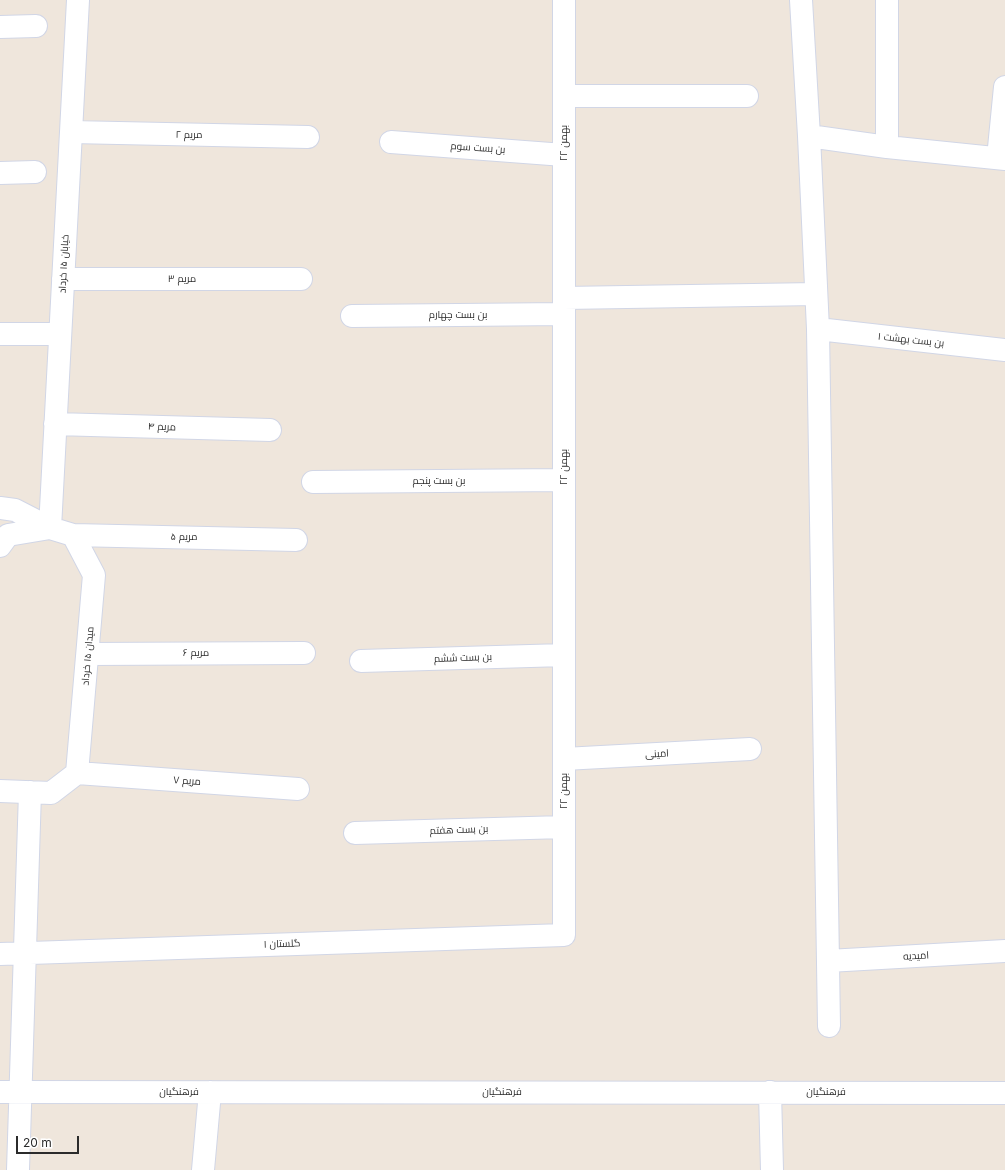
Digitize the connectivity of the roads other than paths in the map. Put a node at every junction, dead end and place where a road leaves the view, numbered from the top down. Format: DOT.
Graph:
graph roads {
  1 [pos="78,0"];
  2 [pos="564,0"];
  3 [pos="801,0"];
  4 [pos="887,0"];
  5 [pos="36,26"];
  6 [pos="0,27"];
  7 [pos="1005,87"];
  8 [pos="564,96"];
  9 [pos="747,96"];
  10 [pos="71,132"];
  11 [pos="809,136"];
  12 [pos="308,137"];
  13 [pos="391,142"];
  14 [pos="887,147"];
  15 [pos="564,155"];
  16 [pos="1002,158"];
  17 [pos="36,172"];
  18 [pos="0,173"];
  19 [pos="63,279"];
  20 [pos="301,279"];
  21 [pos="816,294"];
  22 [pos="564,306"];
  23 [pos="352,316"];
  24 [pos="818,330"];
  25 [pos="0,334"];
  26 [pos="60,334"];
  27 [pos="1005,350"];
  28 [pos="55,424"];
  29 [pos="270,430"];
  30 [pos="564,480"];
  31 [pos="313,482"];
  32 [pos="0,508"];
  33 [pos="50,528"];
  34 [pos="73,535"];
  35 [pos="296,540"];
  36 [pos="0,546"];
  37 [pos="304,653"];
  38 [pos="88,654"];
  39 [pos="564,655"];
  40 [pos="361,661"];
  41 [pos="750,749"];
  42 [pos="564,759"];
  43 [pos="77,773"];
  44 [pos="10,789"];
  45 [pos="298,789"];
  46 [pos="564,827"];
  47 [pos="354,832"];
  48 [pos="564,935"];
  49 [pos="1005,951"];
  50 [pos="0,954"];
  51 [pos="25,954"];
  52 [pos="828,961"];
  53 [pos="829,1026"];
  54 [pos="10,1092"];
  55 [pos="210,1092"];
  56 [pos="770,1092"];
  57 [pos="1005,1093"];
  58 [pos="18,1170"];
  59 [pos="203,1170"];
  60 [pos="772,1170"];
  1 -- 10 [label="street, خیابان ۱۵ خرداد"];
  2 -- 8 [label="street, ۲۲ بهمن"];
  3 -- 11 [label="street"];
  4 -- 14 [label="street"];
  5 -- 6 [label="street"];
  7 -- 16 [label="street"];
  8 -- 9 [label="street"];
  8 -- 15 [label="street, ۲۲ بهمن"];
  10 -- 12 [label="street, مریم ۲"];
  10 -- 19 [label="street, خیابان ۱۵ خرداد"];
  11 -- 14 [label="street"];
  11 -- 21 [label="street"];
  13 -- 15 [label="street, بن بست سوم"];
  14 -- 16 [label="street"];
  15 -- 22 [label="street, ۲۲ بهمن"];
  17 -- 18 [label="street"];
  19 -- 20 [label="street, مریم ۳"];
  19 -- 26 [label="street, خیابان ۱۵ خرداد"];
  21 -- 22 [label="street, بن بست چهارم"];
  21 -- 24 [label="street"];
  22 -- 23 [label="street, بن بست چهارم"];
  22 -- 30 [label="street, ۲۲ بهمن"];
  24 -- 27 [label="street, بن بست بهشت ۱"];
  24 -- 52 [label="street"];
  25 -- 26 [label="street"];
  26 -- 28 [label="street, خیابان ۱۵ خرداد"];
  28 -- 29 [label="street, مریم ۴"];
  28 -- 33 [label="street, خیابان ۱۵ خرداد"];
  30 -- 31 [label="street, بن بست پنجم"];
  30 -- 39 [label="street, ۲۲ بهمن"];
  32 -- 33 [label="street"];
  33 -- 34 [label="street"];
  33 -- 36 [label="street"];
  34 -- 35 [label="street, مریم ۵"];
  34 -- 38 [label="street, میدان ۱۵ خرداد"];
  37 -- 38 [label="street, مریم ۶"];
  38 -- 43 [label="street, میدان ۱۵ خرداد"];
  39 -- 40 [label="street, بن بست ششم"];
  39 -- 42 [label="street, ۲۲ بهمن"];
  41 -- 42 [label="street, امینی"];
  42 -- 46 [label="street, ۲۲ بهمن"];
  43 -- 44 [label="street"];
  43 -- 45 [label="street, مریم ۷"];
  44 -- 51 [label="street"];
  46 -- 47 [label="street, بن بست هفتم"];
  46 -- 48 [label="street, ۲۲ بهمن"];
  48 -- 51 [label="street, گلستان ۱"];
  49 -- 52 [label="street, امیدیه"];
  50 -- 51 [label="street, گلستان ۱"];
  51 -- 54 [label="street"];
  52 -- 53 [label="street"];
  54 -- 55 [label="street, فرهنگیان"];
  54 -- 58 [label="street"];
  55 -- 56 [label="street, فرهنگیان"];
  55 -- 59 [label="street"];
  56 -- 57 [label="street, فرهنگیان"];
  56 -- 60 [label="street"];
}
